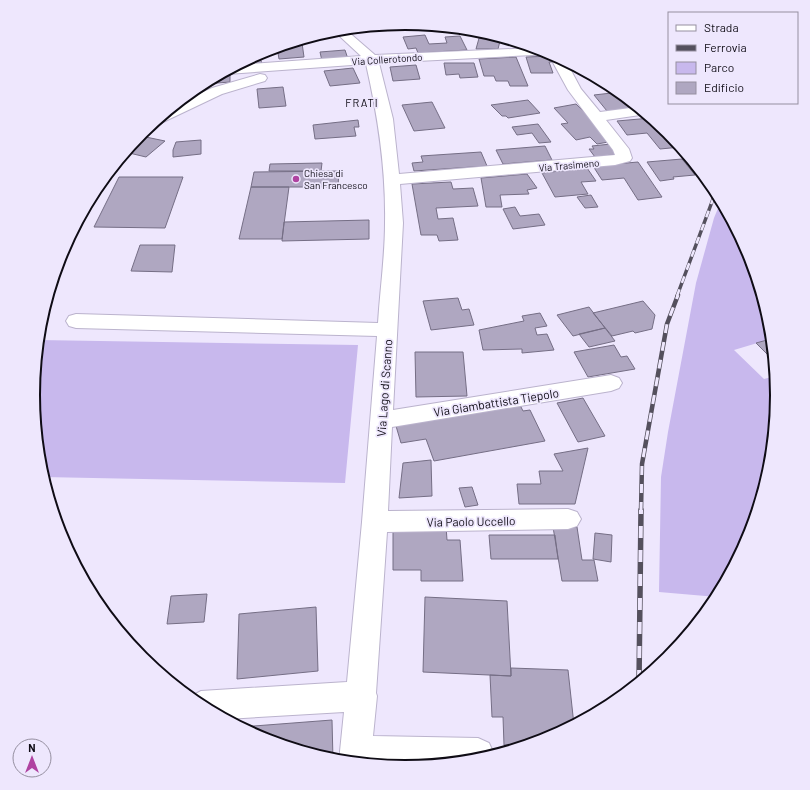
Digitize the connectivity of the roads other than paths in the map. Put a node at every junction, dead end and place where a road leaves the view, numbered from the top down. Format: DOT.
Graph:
graph roads {
  1 [pos="344,35"];
  2 [pos="504,43"];
  3 [pos="530,52"];
  4 [pos="501,54"];
  5 [pos="372,59"];
  6 [pos="312,64"];
  7 [pos="562,66"];
  8 [pos="242,69"];
  9 [pos="177,110"];
  10 [pos="635,112"];
  11 [pos="596,117"];
  12 [pos="392,180"];
  13 [pos="76,321"];
  14 [pos="388,330"];
  15 [pos="611,383"];
  16 [pos="382,420"];
  17 [pos="568,519"];
  18 [pos="375,522"];
  19 [pos="362,696"];
  20 [pos="213,705"];
  21 [pos="469,754"];
  22 [pos="356,756"];
  1 -- 5 [label="street"];
  2 -- 4 [label="street"];
  3 -- 4 [label="street, Via Collerotondo"];
  4 -- 5 [label="street, Via Collerotondo"];
  5 -- 6 [label="street, Via Collerotondo"];
  5 -- 12 [label="street, Via Lago di Scanno"];
  6 -- 8 [label="street, Via Collerotondo"];
  6 -- 9 [label="street"];
  7 -- 11 [label="street, Via Trasimeno"];
  10 -- 11 [label="street"];
  11 -- 12 [label="street, Via Trasimeno"];
  12 -- 14 [label="street, Via Lago di Scanno"];
  13 -- 14 [label="street"];
  14 -- 16 [label="street, Via Lago di Scanno"];
  15 -- 16 [label="street, Via Giambattista Tiepolo"];
  16 -- 18 [label="street, Via Lago di Scanno"];
  17 -- 18 [label="street, Via Paolo Uccello"];
  18 -- 19 [label="street, Via Lago di Scanno"];
  19 -- 20 [label="street"];
  19 -- 22 [label="street, Via Lago di Scanno"];
  21 -- 22 [label="street"];
}
